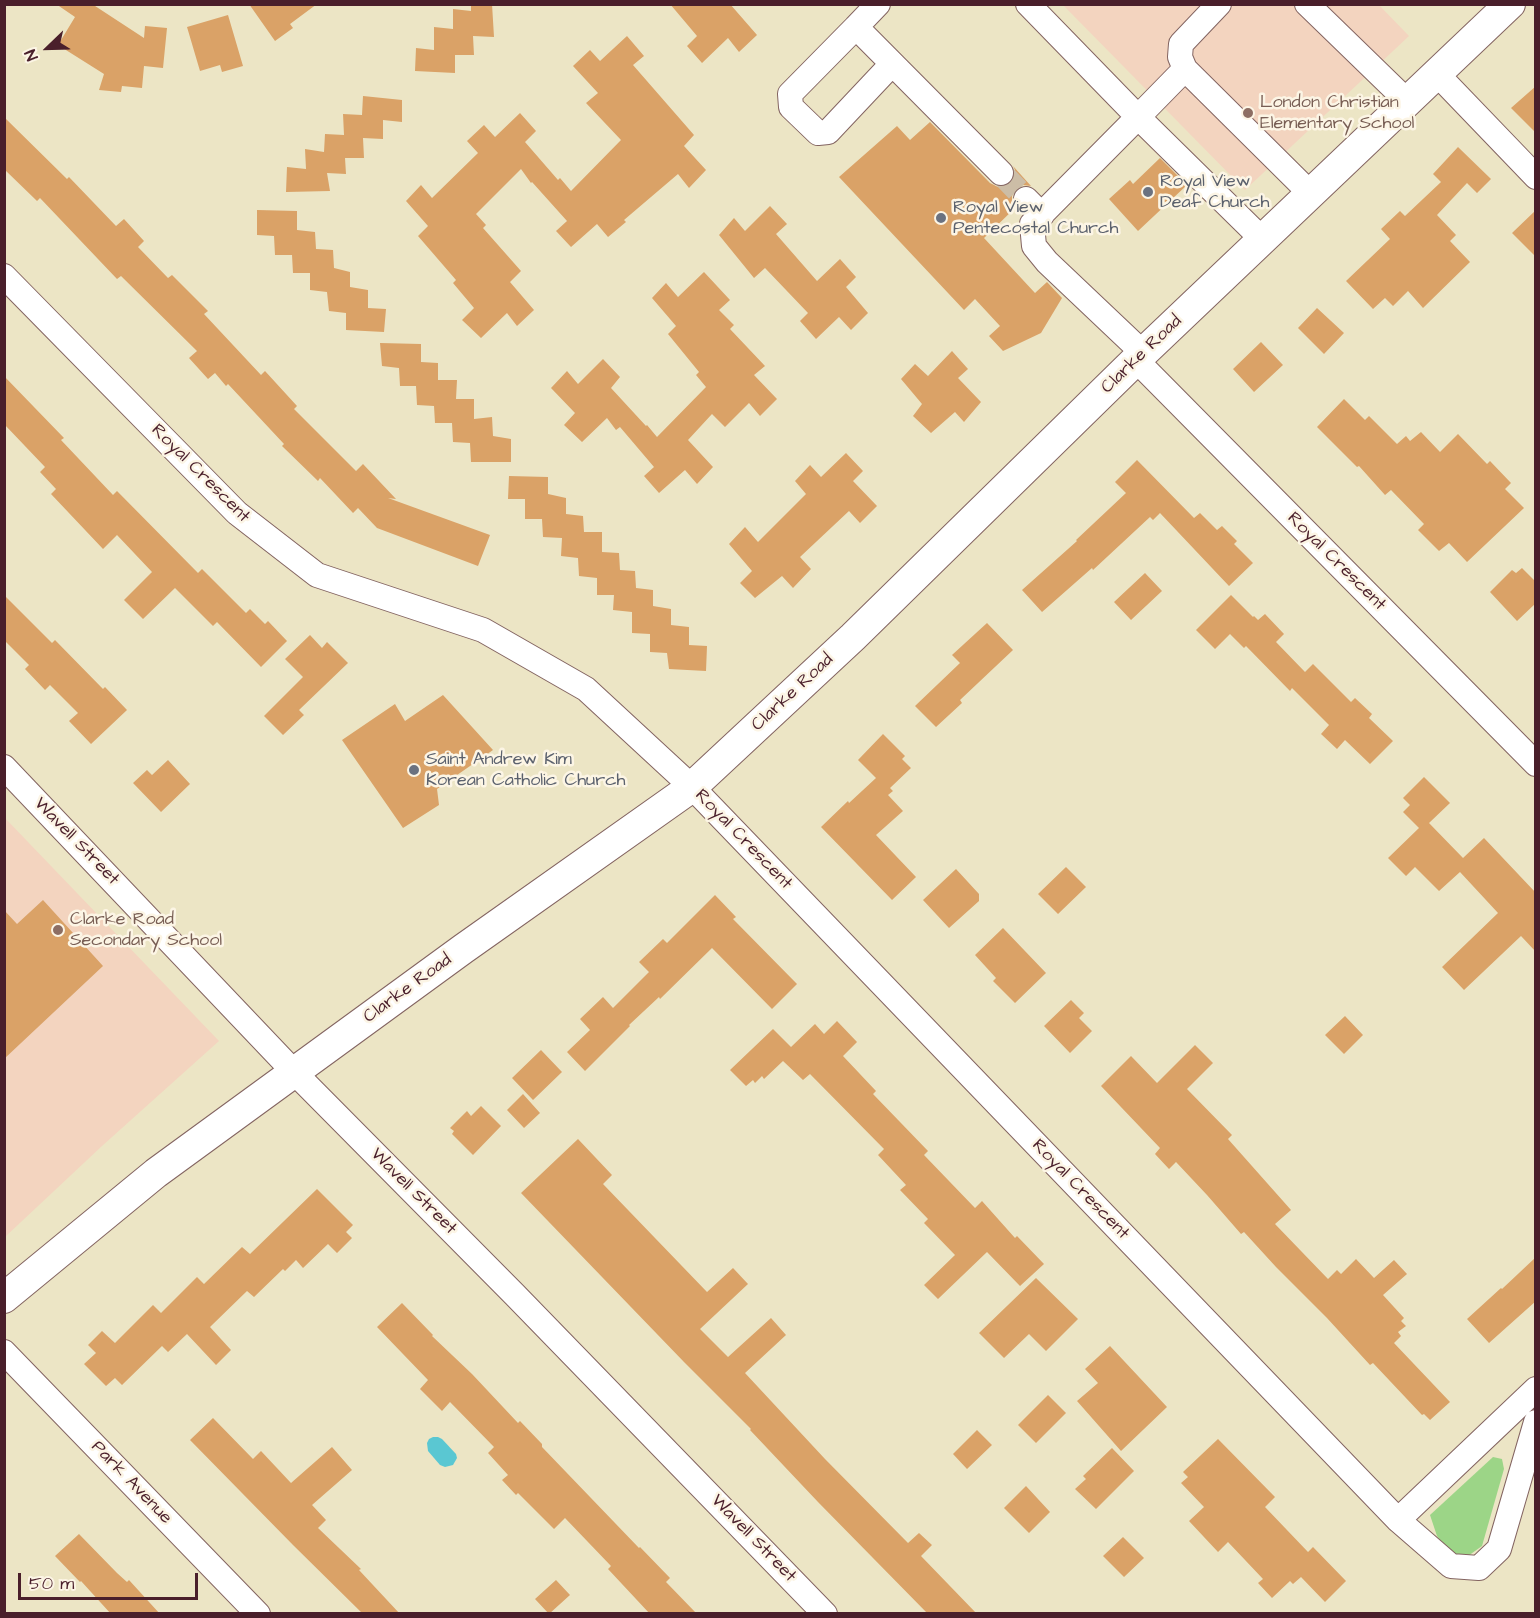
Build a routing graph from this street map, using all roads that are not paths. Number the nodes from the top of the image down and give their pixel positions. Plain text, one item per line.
1 (878, 4) edge
2 (1028, 4) edge
3 (1219, 4) edge
4 (1307, 4) edge
5 (1510, 4) edge
6 (855, 27) junction
7 (892, 64) junction
8 (1185, 69) junction
9 (1437, 74) junction
10 (1408, 102) junction
11 (1138, 117) junction
12 (1001, 172) tunnel mouth
13 (1536, 177) edge
14 (1311, 194) junction
15 (1263, 240) junction
16 (4, 276) edge
17 (1140, 357) junction
18 (1536, 764) edge
19 (4, 767) edge
20 (692, 787) junction
21 (294, 1072) junction
22 (4, 1298) edge
23 (4, 1352) edge
24 (1536, 1389) edge
25 (1536, 1422) edge
26 (1398, 1520) junction
27 (258, 1614) edge
28 (825, 1614) edge

1 - 6 street
2 - 11 street
3 - 8 street
4 - 10 street
5 - 9 main road, Clarke Road
6 - 7 street
6 - 7 street
7 - 12 street
8 - 11 street
8 - 14 street
9 - 10 main road, Clarke Road
9 - 13 street
10 - 14 main road, Clarke Road
11 - 15 street
11 - 17 street, Royal Crescent
14 - 15 main road, Clarke Road
15 - 17 main road, Clarke Road
16 - 20 street, Royal Crescent
17 - 18 street, Royal Crescent
17 - 20 main road, Clarke Road
19 - 21 street, Wavell Street
20 - 21 main road, Clarke Road
20 - 26 street, Royal Crescent
21 - 22 main road, Clarke Road
21 - 28 street, Wavell Street
23 - 27 street, Park Avenue
24 - 26 street
25 - 26 street, Royal Crescent

